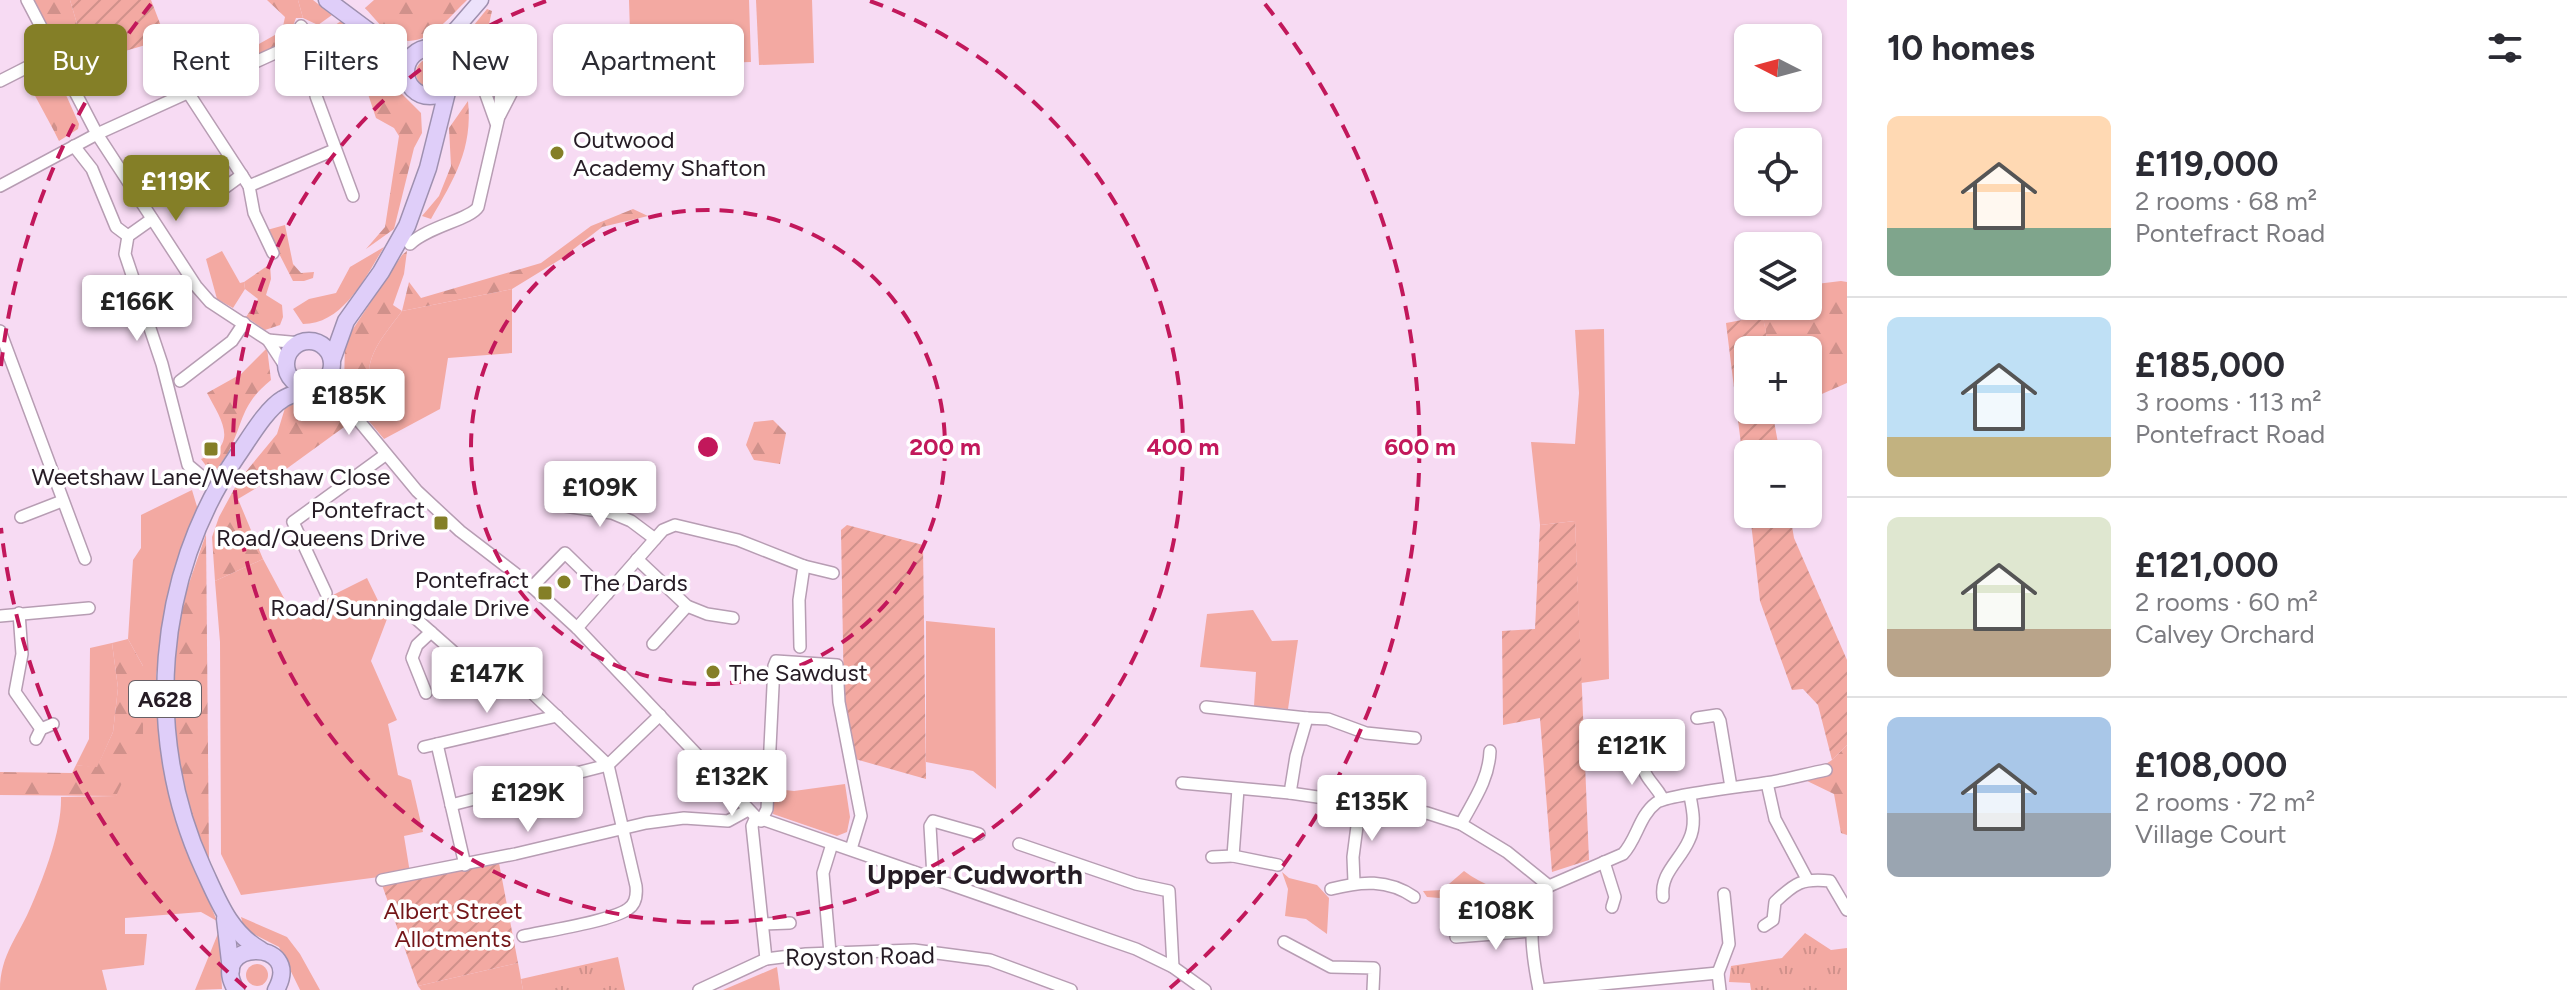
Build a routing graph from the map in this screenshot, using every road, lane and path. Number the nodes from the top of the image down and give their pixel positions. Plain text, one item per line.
1 (27, 0) edge
2 (327, 0) edge
3 (481, 0) edge
4 (40, 24) edge
5 (359, 24) edge
6 (460, 24) edge
7 (407, 48) edge
8 (422, 49) joint
9 (407, 64) edge
10 (24, 69) edge
11 (0, 81) edge
12 (407, 81) edge
13 (420, 95) junction
14 (423, 95) edge
15 (77, 96) edge
16 (184, 96) edge
17 (190, 96) edge
18 (316, 96) dead end
19 (446, 96) edge
20 (500, 96) edge
21 (500, 96) edge
22 (500, 96) edge
23 (498, 120) junction
24 (437, 128) junction
25 (97, 134) junction
26 (74, 146) junction
27 (334, 150) junction
28 (245, 180) junction
29 (0, 186) edge
30 (216, 194) dead end
31 (353, 196) dead end
32 (152, 219) junction
33 (128, 236) junction
34 (410, 244) dead end
35 (273, 253) dead end
36 (346, 321) junction
37 (244, 323) junction
38 (0, 331) edge
39 (268, 340) junction
40 (304, 342) junction
41 (332, 363) junction
42 (287, 370) junction
43 (180, 381) dead end
44 (312, 387) junction
45 (340, 398) junction
46 (282, 399) junction
47 (385, 455) junction
48 (200, 475) dead end
49 (62, 501) junction
50 (551, 504) dead end
51 (21, 517) dead end
52 (655, 539) junction
53 (85, 559) dead end
54 (637, 559) junction
55 (804, 566) junction
56 (833, 573) dead end
57 (532, 587) junction
58 (326, 593) dead end
59 (607, 594) junction
60 (687, 606) junction
61 (89, 608) dead end
62 (19, 613) junction
63 (0, 616) edge
64 (414, 617) dead end
65 (733, 618) dead end
66 (577, 628) junction
67 (431, 632) junction
68 (653, 644) dead end
69 (800, 647) dead end
70 (426, 693) dead end
71 (1206, 707) dead end
72 (660, 715) junction
73 (557, 716) junction
74 (1307, 718) junction
75 (1697, 718) dead end
76 (43, 731) dead end
77 (1415, 738) dead end
78 (437, 744) junction
79 (424, 747) dead end
80 (1490, 751) dead end
81 (1638, 751) dead end
82 (608, 765) junction
83 (1826, 770) dead end
84 (1182, 783) dead end
85 (1767, 783) junction
86 (1731, 787) junction
87 (1238, 789) junction
88 (1290, 793) junction
89 (1690, 796) junction
90 (1663, 799) junction
91 (1360, 803) junction
92 (451, 805) junction
93 (755, 816) junction
94 (1461, 824) junction
95 (624, 829) junction
96 (979, 834) dead end
97 (832, 844) junction
98 (1019, 844) dead end
99 (851, 849) junction
100 (1233, 856) junction
101 (1212, 857) dead end
102 (1604, 862) junction
103 (465, 865) junction
104 (1278, 865) dead end
105 (933, 877) junction
106 (1807, 879) junction
107 (382, 880) dead end
108 (1354, 882) junction
109 (1549, 886) junction
110 (1331, 889) dead end
111 (1724, 894) dead end
112 (1414, 897) dead end
113 (1663, 897) dead end
114 (1612, 907) dead end
115 (1847, 910) edge
116 (224, 914) junction
117 (790, 923) dead end
118 (763, 924) junction
119 (1764, 926) dead end
120 (1532, 931) junction
121 (523, 936) dead end
122 (1456, 937) dead end
123 (1284, 942) dead end
124 (261, 950) junction
125 (830, 953) junction
126 (766, 959) junction
127 (280, 966) junction
128 (1173, 967) junction
129 (1718, 973) junction
130 (232, 982) edge
131 (276, 990) edge
132 (290, 990) edge
133 (699, 990) edge
134 (1071, 990) edge
135 (1205, 990) edge
136 (1373, 990) edge
137 (1539, 990) edge
138 (1720, 990) edge

1 - 4 street
2 - 5 highway
3 - 6 main road
7 - 8 highway
8 - 9 highway
10 - 11 street
12 - 13 highway
13 - 14 highway
13 - 24 highway
15 - 25 street
16 - 25 street
17 - 28 street
18 - 27 street
19 - 24 highway, A628
20 - 23 street
21 - 23 street
22 - 23 street
23 - 34 street
24 - 36 highway, A628
25 - 26 street
25 - 32 street
26 - 29 street
26 - 33 street
27 - 28 street
27 - 31 street
28 - 30 street
28 - 35 street
32 - 33 street
32 - 37 street
33 - 48 street
36 - 40 highway, A628
36 - 41 highway, A628
37 - 39 street
37 - 43 street
38 - 49 street
39 - 40 street
39 - 42 street
40 - 41 highway
40 - 42 highway, A628
41 - 44 highway, A628
41 - 45 street
42 - 44 highway
42 - 46 highway, A628
44 - 45 street
44 - 46 highway, A628
45 - 47 street
46 - 116 highway, A628
47 - 57 street
47 - 58 street
49 - 51 street
49 - 53 street
50 - 52 street
52 - 54 street
52 - 55 street
54 - 59 street
54 - 60 street
55 - 56 street
55 - 69 street
57 - 59 street
57 - 66 street
59 - 66 street
60 - 65 street
60 - 68 street
61 - 62 street
62 - 63 street
62 - 76 street
64 - 67 street
66 - 72 street
67 - 70 street
67 - 73 street
71 - 74 street
72 - 82 street
72 - 93 street
73 - 78 street
73 - 82 street
74 - 77 street
74 - 88 street
75 - 86 street
78 - 79 street
78 - 92 street
80 - 94 street
81 - 90 street
82 - 92 street
82 - 95 street
83 - 85 street
84 - 87 street
85 - 86 street
85 - 106 street
86 - 89 street
87 - 88 street
87 - 100 street
88 - 91 street
89 - 90 street
89 - 113 street
90 - 102 street
91 - 94 street
91 - 108 street
92 - 103 street
93 - 95 street
93 - 97 street
93 - 99 street
93 - 118 street
94 - 109 street
95 - 103 street
95 - 121 street
96 - 105 street
97 - 99 street
97 - 125 street
98 - 128 street
99 - 105 street
100 - 101 street
100 - 104 street
102 - 109 street
102 - 114 street
103 - 107 street
105 - 128 street
106 - 115 street
106 - 119 street
108 - 110 street
108 - 112 street
109 - 120 street
111 - 129 street
116 - 124 highway, A628
116 - 130 highway, A628
117 - 118 street
118 - 126 street
120 - 122 street
120 - 137 street
123 - 136 street
124 - 127 highway, A628
124 - 130 highway, A628
125 - 126 street, Royston Road
125 - 134 street, Royston Road
126 - 133 street, Royston Road
127 - 131 highway
127 - 132 highway, A628
128 - 135 street
129 - 137 street
129 - 138 street

